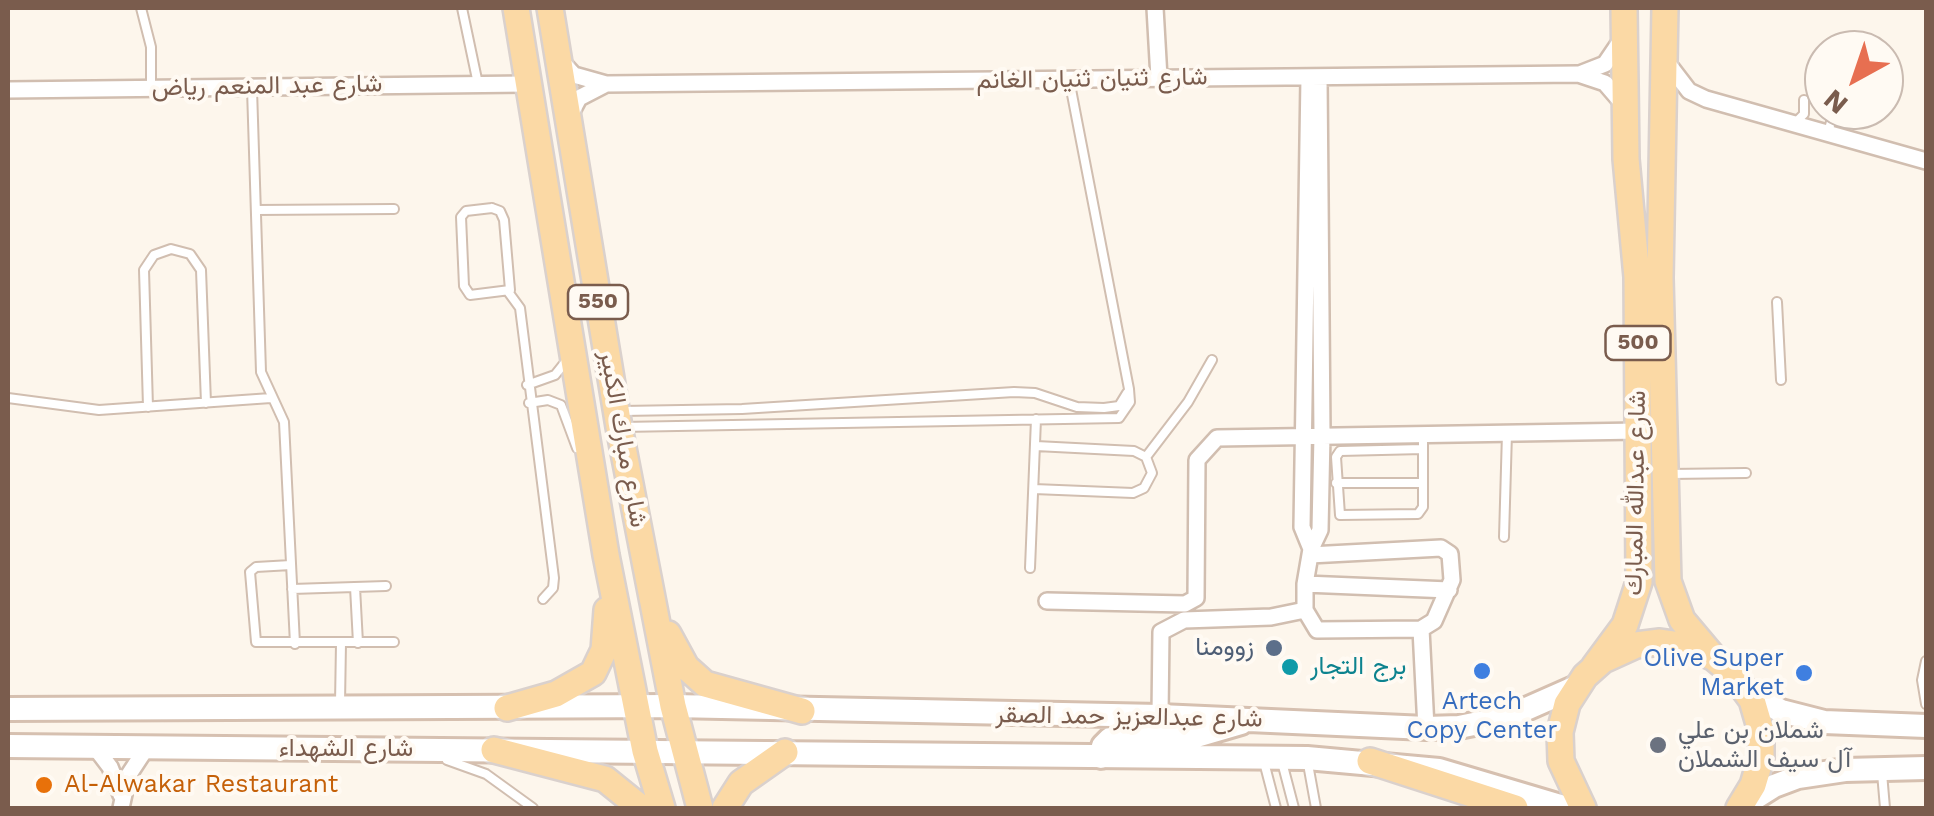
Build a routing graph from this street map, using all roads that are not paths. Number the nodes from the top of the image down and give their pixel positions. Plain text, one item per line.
1 (141, 8) edge
2 (462, 8) edge
3 (516, 8) edge
4 (550, 8) edge
5 (1155, 8) edge
6 (1624, 8) edge
7 (1665, 8) edge
8 (1623, 38) junction
9 (558, 55) junction
10 (1665, 60) junction
11 (1578, 74) junction
12 (1314, 77) junction
13 (1159, 78) junction
14 (1069, 79) junction
15 (478, 84) junction
16 (526, 84) junction
17 (606, 84) junction
18 (252, 86) junction
19 (151, 87) junction
20 (8, 90) edge
21 (1624, 105) junction
22 (1804, 114) edge
23 (568, 119) junction
24 (1794, 124) junction
25 (1829, 130) edge
26 (1828, 133) junction
27 (1926, 160) edge
28 (1628, 186) junction
29 (1664, 186) junction
30 (394, 208) dead end
31 (256, 210) junction
32 (509, 292) junction
33 (1777, 302) dead end
34 (570, 341) junction
35 (1212, 360) dead end
36 (1781, 380) dead end
37 (527, 385) junction
38 (1129, 389) junction
39 (8, 398) edge
40 (271, 398) junction
41 (206, 403) junction
42 (529, 403) junction
43 (148, 408) junction
44 (618, 419) junction
45 (1036, 419) junction
46 (1639, 431) junction
47 (1507, 433) junction
48 (1322, 435) junction
49 (1304, 436) junction
50 (1423, 442) junction
51 (1036, 446) junction
52 (1146, 458) junction
53 (590, 461) junction
54 (1746, 473) dead end
55 (1666, 474) junction
56 (1336, 483) junction
57 (1423, 484) junction
58 (1034, 489) junction
59 (1504, 538) dead end
60 (1311, 552) junction
61 (606, 554) junction
62 (291, 565) junction
63 (1030, 568) dead end
64 (1305, 584) junction
65 (386, 586) dead end
66 (356, 587) junction
67 (292, 589) junction
68 (1449, 590) junction
69 (652, 595) junction
70 (543, 599) dead end
71 (1047, 600) dead end
72 (1305, 610) junction
73 (1420, 630) junction
74 (358, 642) junction
75 (394, 642) dead end
76 (341, 643) junction
77 (295, 644) junction
78 (1714, 658) junction
79 (1926, 661) edge
80 (1594, 666) junction
81 (1576, 687) junction
82 (1747, 691) junction
83 (1926, 704) edge
84 (636, 706) junction
85 (674, 706) junction
86 (340, 708) junction
87 (508, 708) junction
88 (8, 709) edge
89 (802, 711) junction
90 (1160, 716) junction
91 (1248, 719) junction
92 (1926, 726) edge
93 (1426, 728) junction
94 (8, 746) edge
95 (94, 746) junction
96 (147, 747) junction
97 (409, 749) junction
98 (494, 750) junction
99 (645, 751) junction
100 (684, 751) junction
101 (785, 752) junction
102 (1101, 757) junction
103 (1272, 757) junction
104 (1307, 758) junction
105 (1370, 761) junction
106 (1882, 768) junction
107 (1926, 768) edge
108 (122, 802) edge
109 (532, 808) edge
110 (641, 808) edge
111 (662, 808) edge
112 (700, 808) edge
113 (725, 808) edge
114 (1276, 808) edge
115 (1294, 808) edge
116 (1316, 808) edge
117 (1515, 808) edge
118 (1568, 808) edge
119 (1583, 808) edge
120 (1739, 808) edge
121 (1885, 808) edge

1 - 19 lane
2 - 15 lane
3 - 16 main road, شارع مبارك الكبير / 550
4 - 9 main road, شارع مبارك الكبير / 550
5 - 13 street
6 - 8 main road, شارع عبدالله المبارك / 500
7 - 10 main road, شارع عبدالله المبارك / 500
8 - 11 street
8 - 21 main road, شارع عبدالله المبارك / 500
9 - 17 street
9 - 23 main road, شارع مبارك الكبير / 550
10 - 24 street
10 - 29 main road, شارع عبدالله المبارك / 500
11 - 12 street, شارع ثنيان ثنيان الغانم
11 - 21 street
12 - 13 street, شارع ثنيان ثنيان الغانم
12 - 48 street
12 - 49 street
13 - 14 street, شارع ثنيان ثنيان الغانم
14 - 17 street, شارع ثنيان ثنيان الغانم
14 - 38 lane
15 - 16 street, شارع عبد المنعم رياض
15 - 18 street, شارع عبد المنعم رياض
16 - 34 main road, شارع مبارك الكبير / 550
17 - 23 street
18 - 19 street, شارع عبد المنعم رياض
18 - 31 lane
19 - 20 street, شارع عبد المنعم رياض
21 - 28 main road, شارع عبدالله المبارك / 500
22 - 24 lane
23 - 44 main road, شارع مبارك الكبير / 550
24 - 26 street
25 - 26 lane
26 - 27 street
28 - 29 main road
28 - 46 main road, شارع عبدالله المبارك / 500
29 - 55 main road, شارع عبدالله المبارك / 500
30 - 31 lane
31 - 40 lane
32 - 32 lane
32 - 37 lane
33 - 36 lane
34 - 37 lane
34 - 53 main road, شارع مبارك الكبير / 550
35 - 52 lane
37 - 42 lane
38 - 44 lane
38 - 45 lane
39 - 43 lane
40 - 41 lane
40 - 62 lane
41 - 43 lane
41 - 43 lane
42 - 53 lane
42 - 70 lane
44 - 45 lane
44 - 69 main road, شارع مبارك الكبير / 550
45 - 51 lane
46 - 47 street
46 - 80 main road, شارع عبدالله المبارك / 500
47 - 50 street
47 - 59 lane
48 - 49 street
48 - 50 street
48 - 60 street
49 - 60 street
49 - 71 street
50 - 56 lane
50 - 57 lane
51 - 52 lane
51 - 58 lane
52 - 58 lane
53 - 61 main road, شارع مبارك الكبير / 550
54 - 55 lane
55 - 78 main road, شارع عبدالله المبارك / 500
56 - 57 lane
56 - 57 lane
58 - 63 lane
60 - 64 street
60 - 68 street
61 - 84 main road, شارع مبارك الكبير / 550
61 - 87 main road
62 - 67 lane
62 - 77 lane
64 - 68 street
64 - 72 street
65 - 66 lane
66 - 67 lane
66 - 74 lane
67 - 77 lane
68 - 73 street
69 - 85 main road, شارع مبارك الكبير / 550
69 - 89 main road
72 - 73 street
72 - 90 street
73 - 93 street
74 - 75 lane
74 - 76 lane
76 - 77 lane
76 - 86 lane
78 - 80 main road
78 - 82 main road, شارع عبدالله المبارك
79 - 83 lane
80 - 81 main road, شارع عبدالله المبارك
81 - 93 main road, شارع عبدالعزيز حمد الصقر
81 - 119 main road
82 - 92 main road
82 - 120 main road
84 - 85 main road, شارع الشهداء
84 - 87 main road, شارع الشهداء
84 - 99 main road, شارع مبارك الكبير / 550
85 - 89 main road, شارع عبدالعزيز حمد الصقر
85 - 100 main road, شارع مبارك الكبير / 550
86 - 87 main road, شارع الشهداء
86 - 88 main road, شارع الشهداء
89 - 90 main road, شارع عبدالعزيز حمد الصقر
90 - 91 main road, شارع عبدالعزيز حمد الصقر
91 - 93 main road, شارع عبدالعزيز حمد الصقر
91 - 102 main road
94 - 95 main road, شارع الشهداء
95 - 96 main road, شارع الشهداء
95 - 108 street
96 - 97 main road, شارع الشهداء
96 - 108 street
97 - 98 main road, شارع الشهداء
97 - 109 lane
98 - 99 main road, شارع الشهداء
98 - 110 main road
99 - 100 main road, شارع الشهداء
99 - 111 main road, شارع مبارك الكبير / 550
100 - 101 main road, شارع عبدالعزيز حمد الصقر
100 - 112 main road, شارع مبارك الكبير / 550
101 - 102 main road, شارع عبدالعزيز حمد الصقر
101 - 113 main road
102 - 103 main road, شارع عبدالعزيز حمد الصقر
103 - 104 main road, شارع عبدالعزيز حمد الصقر
103 - 114 lane
103 - 115 lane
104 - 105 main road, شارع عبدالعزيز حمد الصقر
104 - 116 lane
105 - 117 main road
105 - 118 main road, شارع عبدالعزيز حمد الصقر
106 - 107 main road
106 - 120 main road
106 - 121 lane

